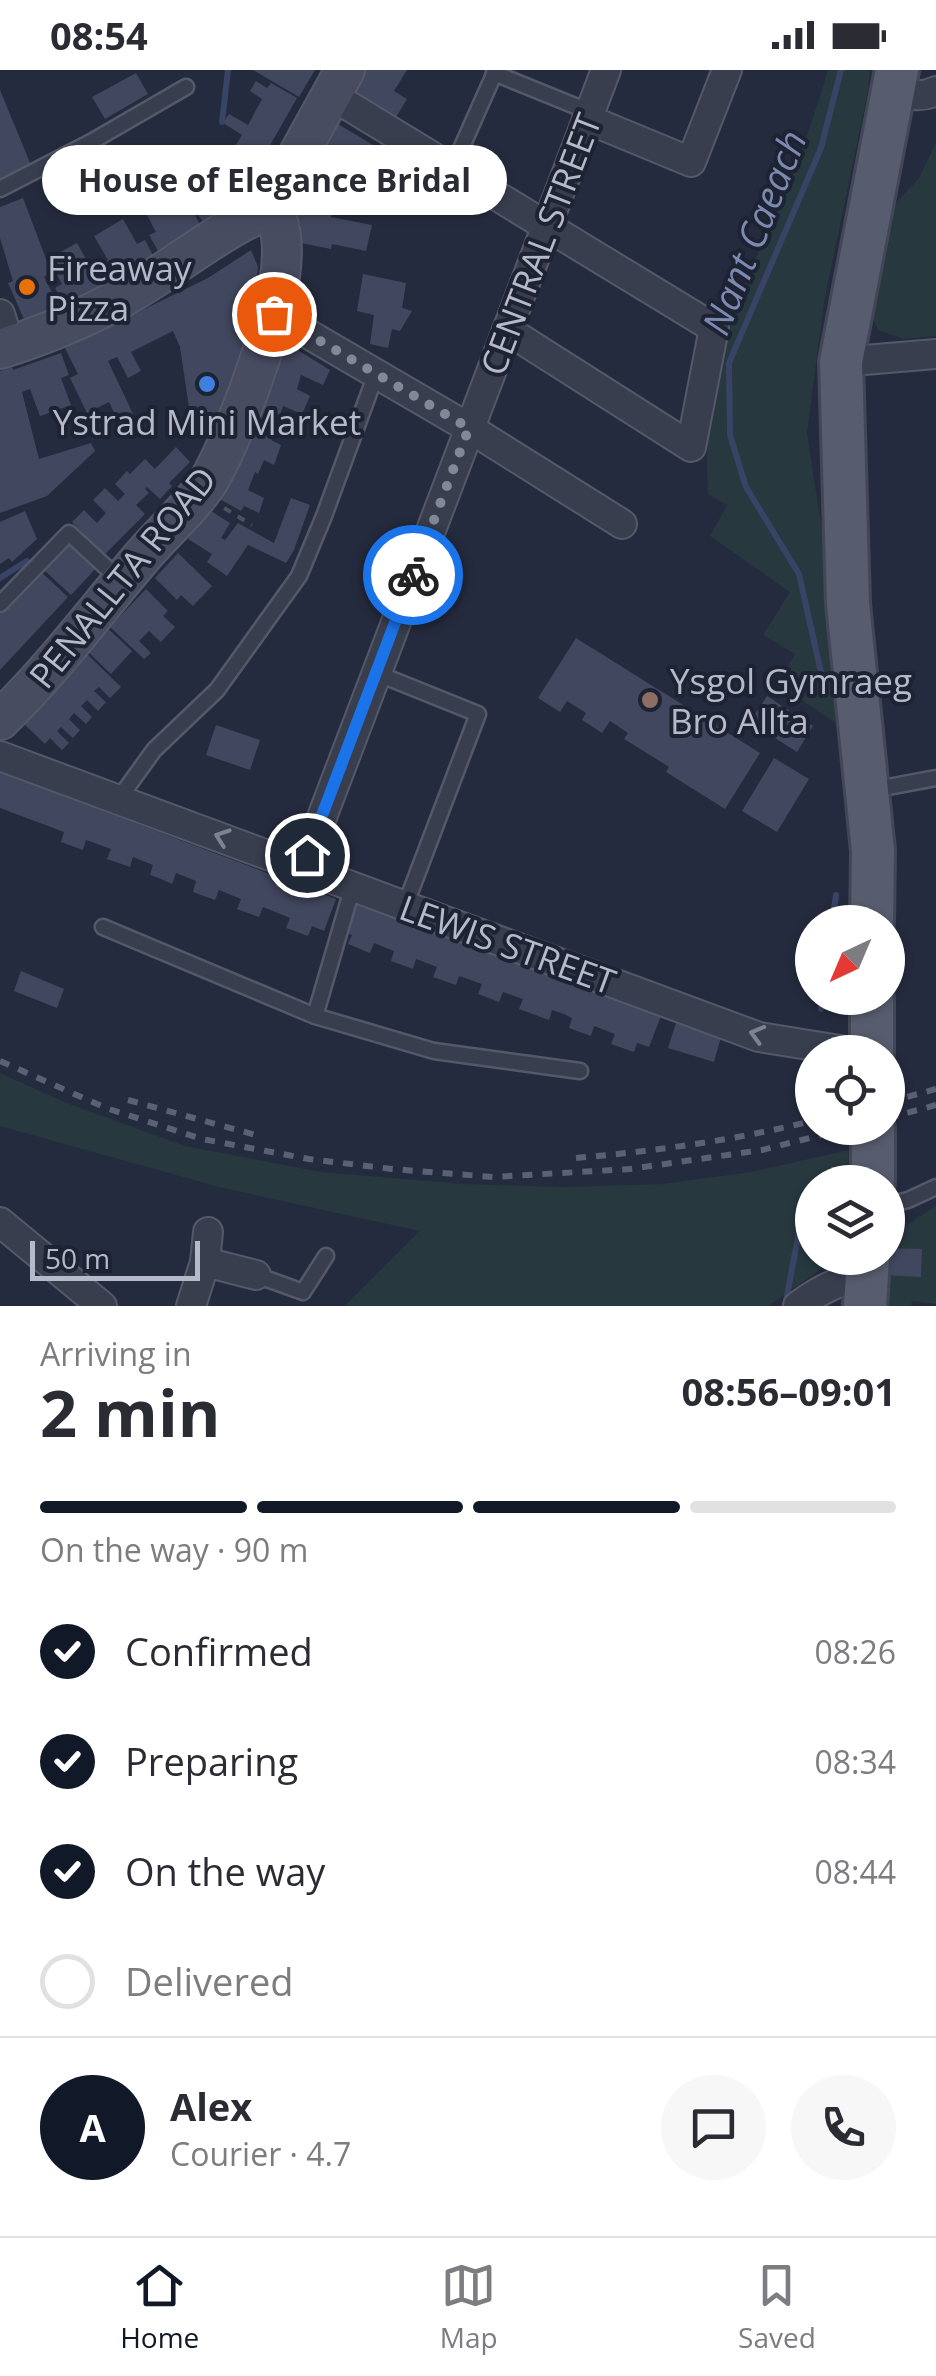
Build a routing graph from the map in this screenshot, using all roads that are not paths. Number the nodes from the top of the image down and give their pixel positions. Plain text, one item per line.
1 (606, 70) edge
2 (727, 70) edge
3 (495, 72) edge
4 (338, 83) edge
5 (909, 84) edge
6 (186, 86) dead end
7 (588, 115) junction
8 (451, 170) junction
9 (0, 189) edge
10 (274, 207) junction
11 (548, 229) junction
12 (274, 314) junction
13 (508, 330) junction
14 (3, 336) edge
15 (936, 354) edge
16 (840, 362) junction
17 (376, 374) junction
18 (469, 428) junction
19 (622, 524) dead end
20 (122, 582) junction
21 (0, 604) edge
22 (376, 673) junction
23 (0, 720) edge
24 (0, 756) edge
25 (936, 778) edge
26 (867, 791) junction
27 (118, 800) junction
28 (303, 867) junction
29 (353, 886) junction
30 (872, 905) edge
31 (405, 906) junction
32 (104, 926) dead end
33 (315, 1016) junction
34 (795, 1042) edge
35 (580, 1072) dead end
36 (936, 1187) edge
37 (905, 1201) edge
38 (0, 1222) edge
39 (208, 1232) dead end
40 (326, 1256) dead end
41 (205, 1262) junction
42 (256, 1275) joint
43 (867, 1280) edge
44 (803, 1302) edge
45 (102, 1306) edge
46 (190, 1306) edge

1 - 7 street, CENTRAL STREET
2 - 7 street
3 - 7 lane
3 - 8 lane
4 - 8 street
4 - 10 street
5 - 16 main road
6 - 9 lane
7 - 11 street, CENTRAL STREET
8 - 11 street
10 - 12 street, PENALLTA ROAD
10 - 14 street
11 - 13 street, CENTRAL STREET
11 - 13 street
12 - 17 street
12 - 20 street, PENALLTA ROAD
13 - 18 street, CENTRAL STREET
15 - 16 street
16 - 26 main road
17 - 18 street
17 - 27 lane
18 - 19 street
18 - 22 street, CENTRAL STREET
20 - 21 lane
20 - 23 street, PENALLTA ROAD
22 - 28 street, CENTRAL STREET
22 - 31 lane
24 - 27 street, LEWIS STREET
25 - 26 lane
26 - 30 main road
28 -> 27 street, LEWIS STREET
28 - 29 street, LEWIS STREET
29 - 31 street, LEWIS STREET
29 - 33 lane
34 -> 31 street, LEWIS STREET
32 - 33 lane
33 - 35 lane
36 - 37 lane
38 - 45 street
39 - 41 street
40 - 42 lane
41 - 42 street
41 - 46 street
43 - 44 street

